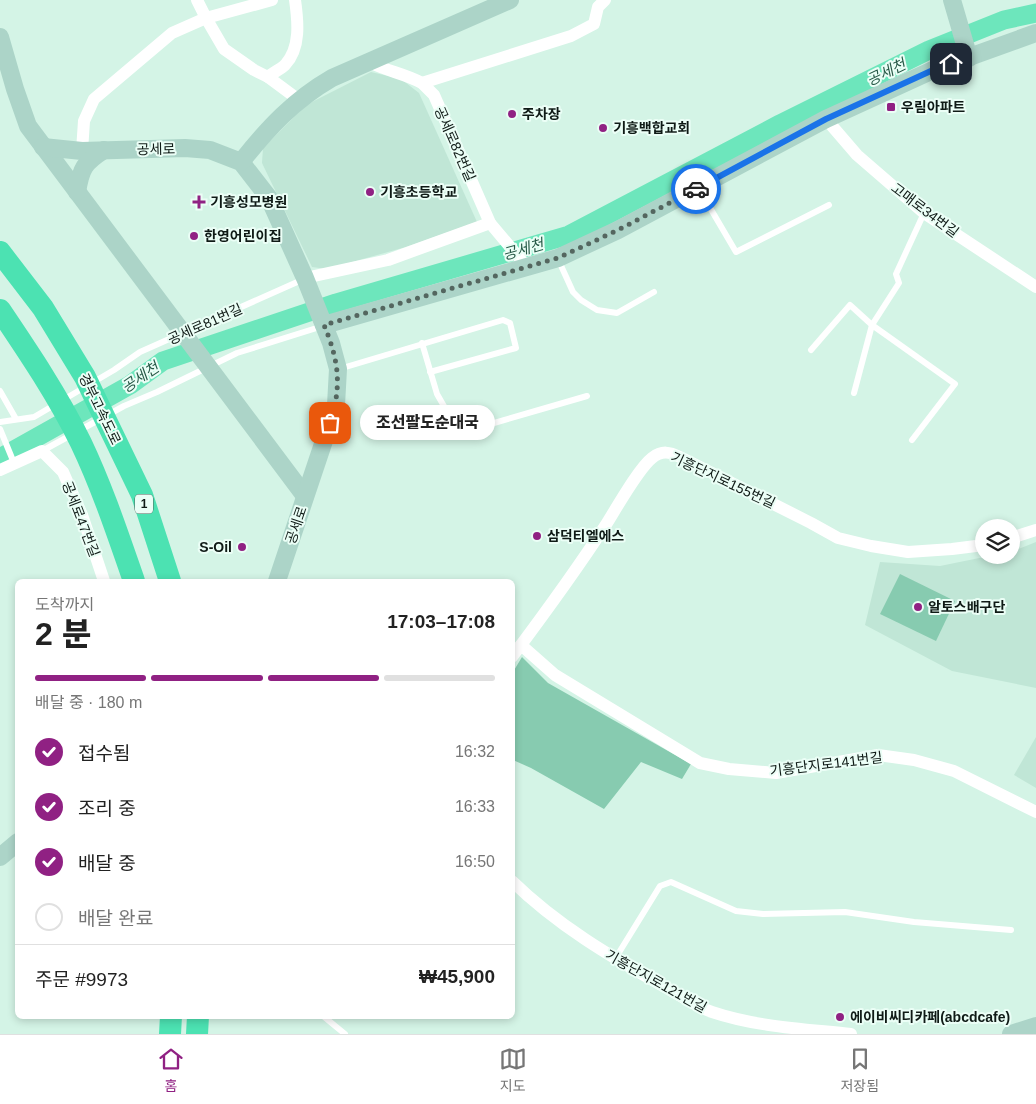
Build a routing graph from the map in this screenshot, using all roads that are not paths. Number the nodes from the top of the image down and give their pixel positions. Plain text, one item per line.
1 (198, 0) edge
2 (272, 0) edge
3 (295, 0) edge
4 (510, 0) edge
5 (605, 0) edge
6 (953, 5) edge
7 (206, 18) junction
8 (1036, 34) edge
9 (0, 37) edge
10 (967, 51) junction
11 (371, 63) junction
12 (268, 77) junction
13 (422, 83) junction
14 (300, 100) junction
15 (826, 119) junction
16 (43, 147) junction
17 (104, 150) junction
18 (82, 151) junction
19 (241, 162) junction
20 (698, 188) junction
21 (77, 192) junction
22 (829, 205) dead end
23 (924, 213) junction
24 (490, 223) junction
25 (0, 252) edge
26 (558, 258) junction
27 (527, 267) junction
28 (307, 284) junction
29 (1036, 287) edge
30 (654, 292) dead end
31 (0, 310) edge
32 (324, 325) junction
33 (872, 325) junction
34 (0, 326) edge
35 (422, 343) junction
36 (811, 350) dead end
37 (338, 369) junction
38 (42, 372) junction
39 (430, 372) junction
40 (0, 391) edge
41 (854, 393) dead end
42 (587, 396) dead end
43 (16, 419) junction
44 (0, 422) edge
45 (0, 429) edge
46 (912, 440) dead end
47 (42, 451) junction
48 (14, 463) junction
49 (0, 470) edge
50 (306, 496) junction
51 (1036, 530) edge
52 (1020, 535) edge
53 (975, 546) edge
54 (103, 579) edge
55 (133, 579) edge
56 (169, 579) edge
57 (278, 579) edge
58 (521, 645) junction
59 (515, 653) edge
60 (1036, 812) edge
61 (15, 845) edge
62 (0, 858) edge
63 (515, 884) edge
64 (1011, 930) dead end
65 (615, 959) junction
66 (171, 1019) edge
67 (198, 1019) edge
68 (327, 1019) edge
69 (1036, 1026) edge
70 (170, 1034) edge
71 (197, 1034) edge
72 (345, 1034) edge
73 (851, 1034) edge
74 (1011, 1034) edge

1 - 7 street
2 - 7 street
3 - 12 street
4 - 11 street
5 - 13 street
6 - 10 street
7 - 12 street
7 - 18 street
8 - 10 street
9 - 16 street
10 - 15 street
11 - 13 street
11 - 14 street
12 - 14 street
13 - 24 street, 공세로82번길
14 - 19 street
15 - 20 street
15 - 23 street, 고매로34번길
16 - 18 street, 공세로
16 - 21 street
17 - 18 street, 공세로
17 - 19 street, 공세로
17 - 21 street
19 - 28 street
20 - 22 lane
20 - 26 street
21 - 50 street
23 - 29 street, 고매로34번길
23 - 33 lane
24 - 27 street, 공세로82번길
24 - 28 street
25 - 56 highway, 경부고속도로 / 1
26 - 27 street
26 - 30 lane
27 - 32 street
28 - 32 street, 공세로
28 - 43 lane, 공세로81번길
31 - 38 highway
32 - 37 street, 공세로
32 - 47 lane
33 - 36 lane
33 - 41 lane
33 - 46 lane
34 - 38 highway
35 - 37 lane
35 - 39 lane
35 - 39 lane
37 - 50 street, 공세로
38 - 55 highway
39 - 42 lane
40 - 43 lane
43 - 44 lane, 공세로81번길
45 - 48 lane
47 - 48 street
47 - 54 street, 공세로47번길
48 - 49 street
50 - 57 street, 공세로
51 - 52 street
53 - 58 street, 기흥단지로155번길
58 - 59 street
58 - 60 street, 기흥단지로141번길
61 - 62 street
63 - 65 street, 기흥단지로121번길
64 - 65 lane
65 - 73 street, 기흥단지로121번길
66 - 70 highway
67 - 71 highway
68 - 72 lane
69 - 74 street

